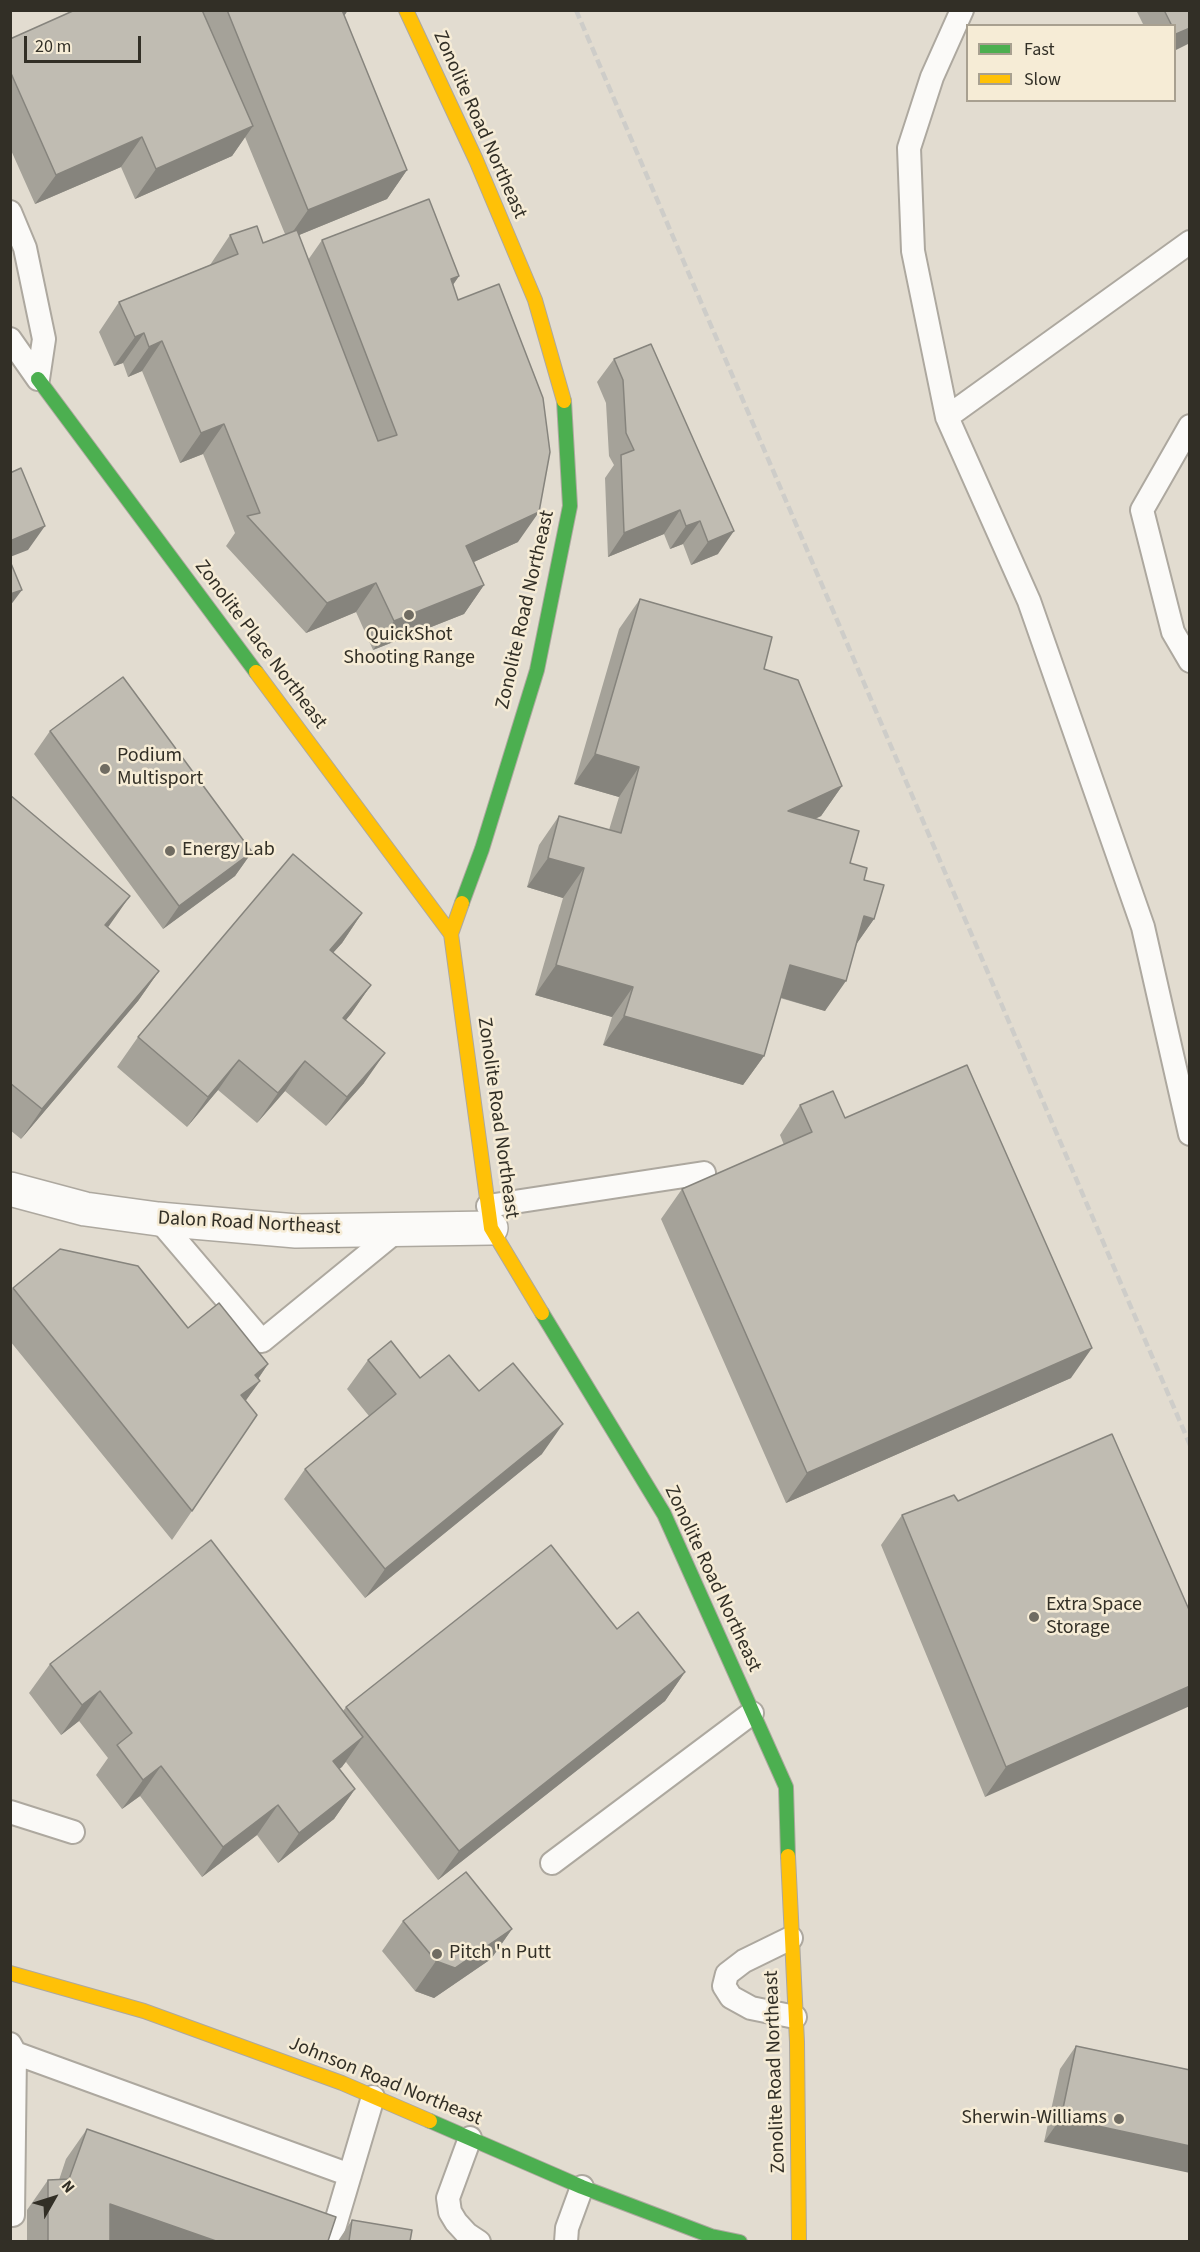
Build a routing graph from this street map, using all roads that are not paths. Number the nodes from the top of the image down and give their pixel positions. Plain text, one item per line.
1 (406, 10) edge
2 (962, 10) edge
3 (10, 212) edge
4 (1190, 242) edge
5 (10, 339) edge
6 (39, 379) junction
7 (948, 417) junction
8 (1190, 426) edge
9 (1190, 661) edge
10 (451, 934) junction
11 (1190, 1134) edge
12 (704, 1173) dead end
13 (10, 1189) edge
14 (490, 1217) junction
15 (158, 1219) junction
16 (399, 1229) junction
17 (752, 1713) junction
18 (10, 1812) edge
19 (73, 1832) dead end
20 (552, 1863) dead end
21 (791, 1938) junction
22 (10, 1973) edge
23 (795, 2017) junction
24 (13, 2048) edge
25 (373, 2097) junction
26 (470, 2138) junction
27 (350, 2175) junction
28 (582, 2187) junction
29 (13, 2215) dead end
30 (330, 2241) edge
31 (479, 2241) edge
32 (566, 2241) edge
33 (740, 2241) edge
34 (799, 2241) edge

1 - 10 street, Zonolite Road Northeast
2 - 7 lane
3 - 6 lane
4 - 7 lane
5 - 6 lane
6 - 10 street, Zonolite Place Northeast
7 - 11 lane
8 - 9 lane
10 - 14 street, Zonolite Road Northeast
12 - 14 lane
13 - 15 street, Dalon Road Northeast
14 - 16 street, Dalon Road Northeast
14 - 17 street, Zonolite Road Northeast
15 - 16 street, Dalon Road Northeast
15 - 16 lane
17 - 20 lane
17 - 21 street, Zonolite Road Northeast
18 - 19 lane
21 - 23 street, Zonolite Road Northeast
21 - 23 lane
22 - 25 street, Johnson Road Northeast
23 - 34 street, Zonolite Road Northeast
24 - 27 lane
24 - 29 lane
25 - 26 street, Johnson Road Northeast
25 - 27 lane
26 - 28 street, Johnson Road Northeast
26 - 31 lane
27 - 30 lane
28 - 32 lane
28 - 33 street, Johnson Road Northeast

